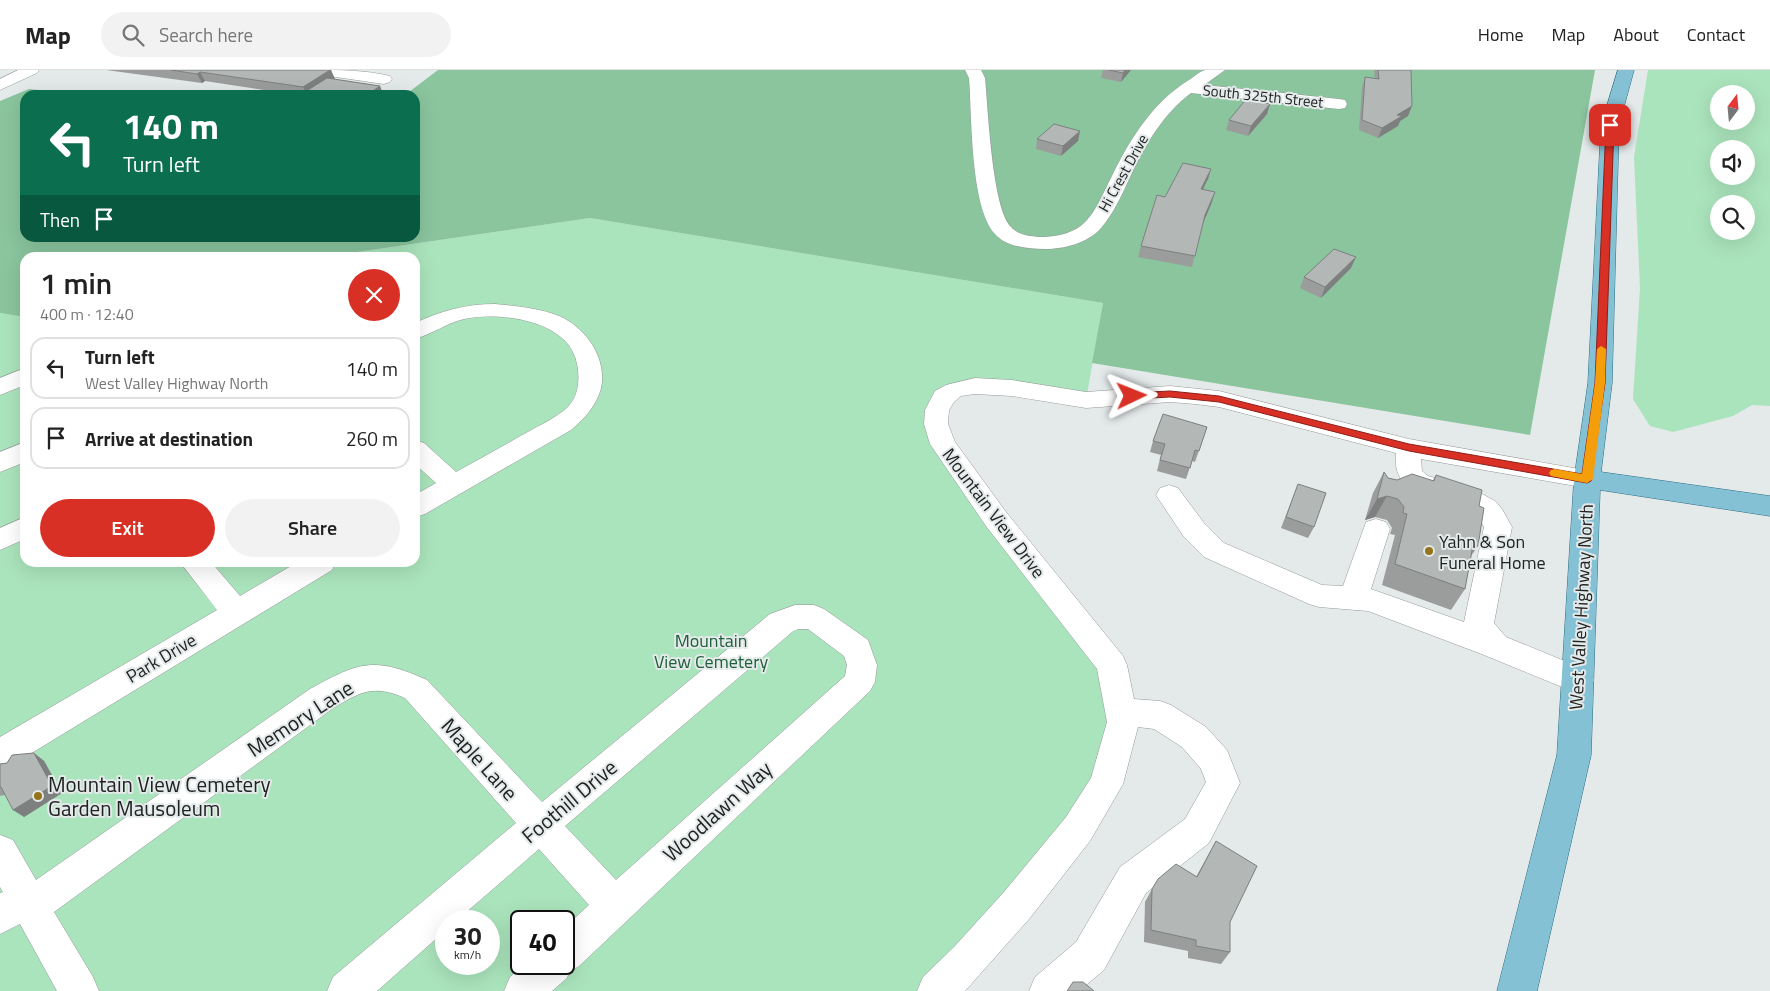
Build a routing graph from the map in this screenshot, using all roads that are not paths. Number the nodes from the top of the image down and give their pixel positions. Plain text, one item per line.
1 (31, 70) edge
2 (322, 70) edge
3 (974, 70) edge
4 (1217, 70) edge
5 (1626, 70) edge
6 (384, 79) dead end
7 (0, 85) edge
8 (1188, 88) junction
9 (1339, 104) dead end
10 (420, 330) edge
11 (20, 378) edge
12 (0, 387) edge
13 (1409, 448) junction
14 (20, 453) edge
15 (420, 454) edge
16 (0, 463) edge
17 (1587, 479) junction
18 (453, 484) junction
19 (1169, 495) dead end
20 (420, 504) edge
21 (1770, 506) edge
22 (1376, 529) dead end
23 (20, 530) edge
24 (0, 540) edge
25 (198, 567) edge
26 (314, 567) edge
27 (1352, 599) junction
28 (237, 613) junction
29 (795, 617) joint
30 (1495, 646) junction
31 (376, 676) joint
32 (1578, 680) junction
33 (1121, 712) junction
34 (0, 754) edge
35 (540, 825) junction
36 (0, 852) edge
37 (614, 905) junction
38 (19, 906) edge
39 (575, 942) edge
40 (541, 975) edge
41 (79, 991) edge
42 (347, 991) edge
43 (524, 991) edge
44 (937, 991) edge
45 (1049, 991) edge
46 (1518, 991) edge

1 - 7 street
2 - 6 street
3 - 8 street, Hi Crest Drive
4 - 8 street, Hi Crest Drive
5 - 17 main road, West Valley Highway North
8 - 9 street, South 325th Street
10 - 18 street
11 - 12 street
13 - 17 street, Mountain View Drive
13 - 30 street
13 - 33 street, Mountain View Drive
14 - 16 street
15 - 18 street
17 - 21 main road
17 - 32 main road, West Valley Highway North
18 - 20 street
19 - 27 street
22 - 27 street
23 - 24 street
25 - 28 street
26 - 28 street, Park Drive
27 - 30 street
28 - 34 street, Park Drive
29 - 35 street, Foothill Drive
29 - 37 street, Woodlawn Way
30 - 32 street
31 - 35 street, Maple Lane
31 - 38 street, Memory Lane
32 - 46 main road, West Valley Highway North
33 - 44 street, Mountain View Drive
33 - 45 street
35 - 37 street, Maple Lane
35 - 42 street, Foothill Drive
36 - 38 street
37 - 39 street, Woodlawn Way
38 - 41 street
40 - 43 street

